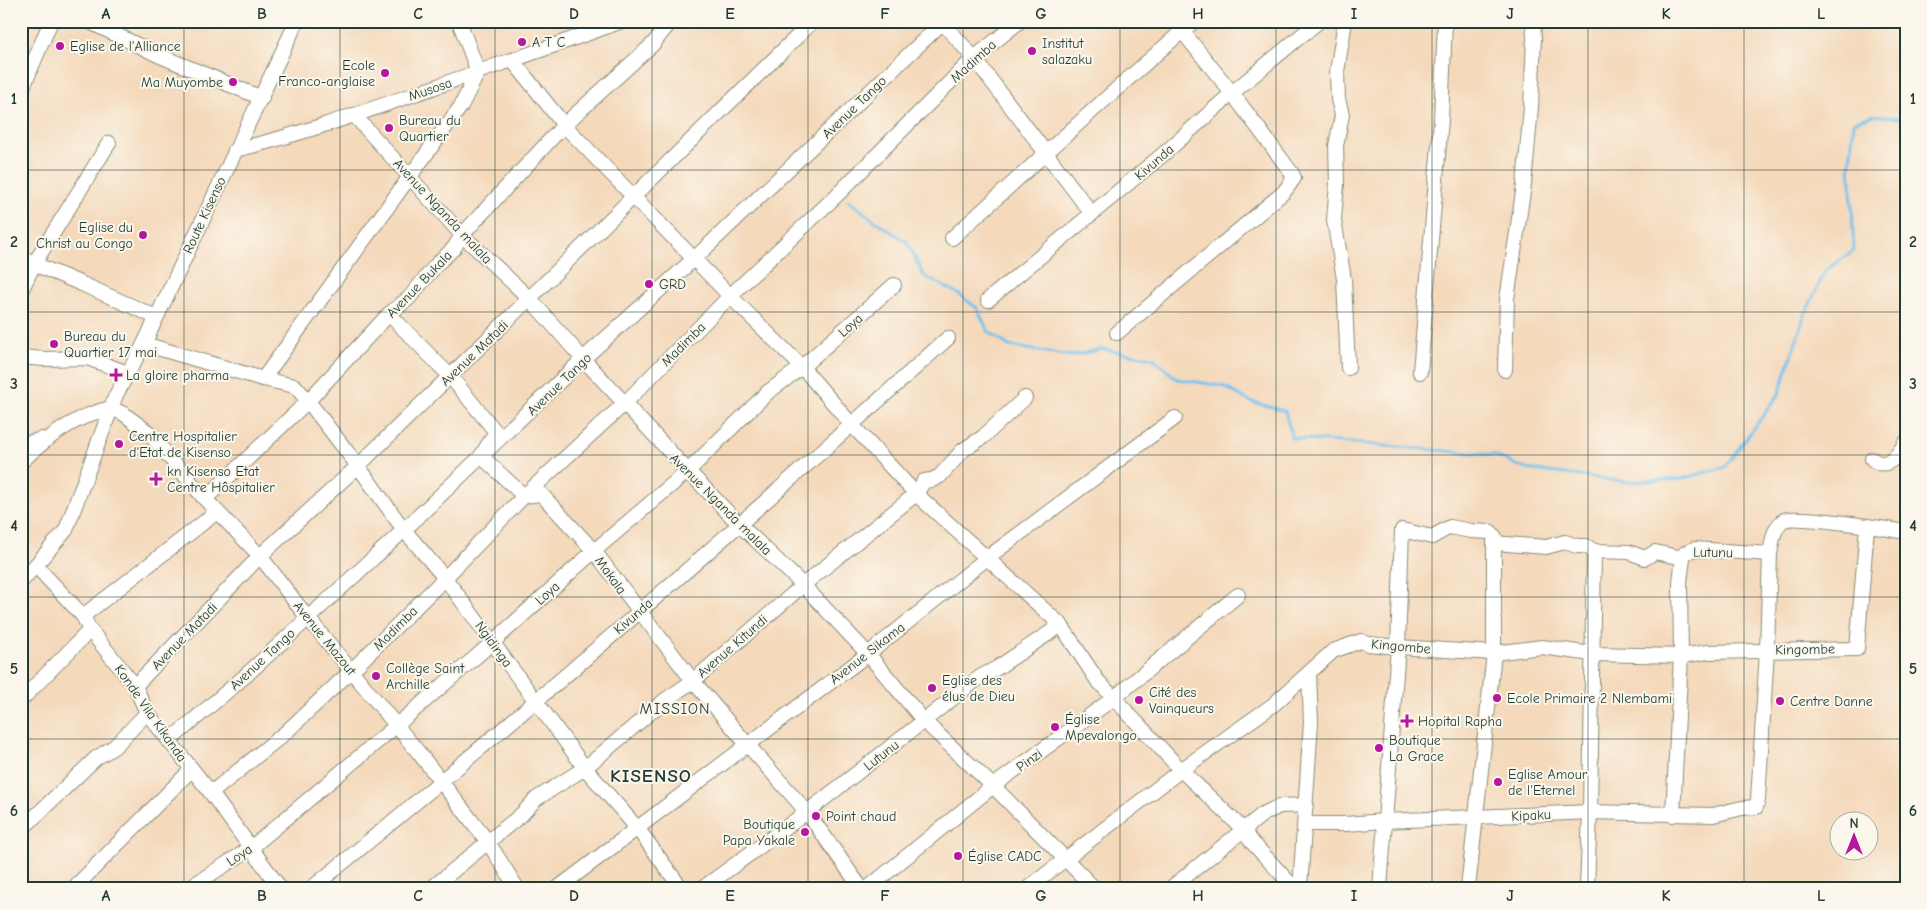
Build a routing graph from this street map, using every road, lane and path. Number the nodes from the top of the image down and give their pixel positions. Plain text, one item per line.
1 (51, 21) edge
2 (88, 21) edge
3 (297, 21) edge
4 (459, 21) edge
5 (622, 21) edge
6 (671, 21) edge
7 (814, 21) edge
8 (1020, 21) edge
9 (1194, 21) edge
10 (1319, 21) edge
11 (1346, 21) edge
12 (1445, 21) edge
13 (1533, 21) edge
14 (943, 22) edge
15 (1179, 26) edge
16 (974, 58) junction
17 (513, 61) junction
18 (478, 72) junction
19 (21, 92) edge
20 (1232, 93) junction
21 (262, 98) junction
22 (354, 116) junction
23 (564, 125) junction
24 (109, 143) dead end
25 (235, 150) junction
26 (1046, 154) junction
27 (409, 176) junction
28 (634, 195) junction
29 (1092, 214) junction
30 (462, 235) junction
31 (952, 238) dead end
32 (21, 256) edge
33 (695, 258) junction
34 (34, 264) junction
35 (894, 285) dead end
36 (21, 291) edge
37 (730, 296) junction
38 (530, 299) junction
39 (988, 300) dead end
40 (389, 314) junction
41 (156, 317) junction
42 (1117, 333) dead end
43 (948, 338) dead end
44 (144, 344) junction
45 (21, 357) edge
46 (583, 360) junction
47 (802, 367) junction
48 (1348, 368) dead end
49 (1505, 370) dead end
50 (1420, 372) dead end
51 (128, 373) junction
52 (450, 376) junction
53 (263, 379) junction
54 (1025, 398) dead end
55 (308, 401) junction
56 (624, 404) junction
57 (111, 408) junction
58 (1175, 418) dead end
59 (852, 425) junction
60 (54, 434) junction
61 (1906, 442) edge
62 (22, 446) edge
63 (481, 456) junction
64 (1872, 459) dead end
65 (21, 462) edge
66 (358, 466) junction
67 (688, 471) junction
68 (916, 494) junction
69 (524, 496) junction
70 (205, 499) junction
71 (217, 512) junction
72 (740, 525) junction
73 (1867, 526) junction
74 (404, 530) junction
75 (1906, 532) edge
76 (1494, 544) junction
77 (594, 551) junction
78 (1594, 551) junction
79 (1770, 554) junction
80 (260, 556) junction
81 (987, 558) junction
82 (1683, 558) junction
83 (36, 566) junction
84 (445, 578) junction
85 (21, 582) edge
86 (803, 585) junction
87 (1238, 595) dead end
88 (639, 611) junction
89 (83, 616) junction
90 (307, 617) junction
91 (1061, 625) junction
92 (90, 630) junction
93 (493, 642) junction
94 (1398, 647) junction
95 (1767, 650) junction
96 (1494, 653) junction
97 (868, 654) junction
98 (1592, 654) junction
99 (1681, 656) junction
100 (351, 671) junction
101 (1309, 674) junction
102 (693, 680) junction
103 (135, 686) junction
104 (1114, 698) junction
105 (21, 700) edge
106 (536, 701) junction
107 (148, 713) junction
108 (924, 721) junction
109 (397, 725) junction
110 (168, 741) junction
111 (747, 744) junction
112 (586, 768) junction
113 (191, 770) junction
114 (1181, 770) junction
115 (442, 782) junction
116 (993, 786) junction
117 (211, 793) junction
118 (1306, 805) junction
119 (807, 812) junction
120 (1590, 812) junction
121 (1673, 815) junction
122 (1475, 818) junction
123 (1384, 821) junction
124 (1306, 824) junction
125 (638, 829) junction
126 (21, 830) edge
127 (1244, 830) junction
128 (488, 842) junction
129 (251, 848) junction
130 (1065, 858) junction
131 (1297, 886) edge
132 (74, 888) edge
133 (189, 888) edge
134 (280, 888) edge
135 (312, 888) edge
136 (432, 888) edge
137 (517, 888) edge
138 (558, 888) edge
139 (681, 888) edge
140 (702, 888) edge
141 (861, 888) edge
142 (868, 888) edge
143 (1028, 888) edge
144 (1094, 888) edge
145 (1171, 888) edge
146 (1380, 888) edge
147 (1468, 888) edge
148 (1587, 888) edge

1 - 19 street
2 - 21 street
3 - 21 street, Route Kisenso
4 - 18 street
5 - 17 street, Musosa
6 - 23 street, Avenue Bukala
7 - 28 street, Avenue Matadi
8 - 16 street, Madimba
9 - 15 street
10 - 20 street, Kivunda
11 - 48 street
12 - 50 street
13 - 49 street
14 - 16 street
14 - 33 street, Avenue Tango
15 - 20 street
15 - 26 street
16 - 26 street
16 - 37 street, Madimba
17 - 18 street, Musosa
17 - 23 street
18 - 22 street, Musosa
18 - 27 street
20 - 29 street, Kivunda
20 - 42 street
21 - 25 street, Route Kisenso
22 - 25 street, Musosa
22 - 27 street, Avenue Nganda malala
23 - 28 street
23 - 30 street, Avenue Bukala
24 - 34 street
25 - 41 street, Route Kisenso
26 - 29 street
26 - 31 street
27 - 30 street, Avenue Nganda malala
27 - 53 street
28 - 33 street
28 - 38 street, Avenue Matadi
29 - 39 street, Kivunda
30 - 38 street, Avenue Nganda malala
30 - 40 street, Avenue Bukala
32 - 34 street
33 - 37 street
33 - 46 street, Avenue Tango
34 - 36 street
34 - 41 street
35 - 47 street, Loya
37 - 47 street
37 - 56 street, Madimba
38 - 46 street, Avenue Nganda malala
38 - 52 street, Avenue Matadi
40 - 52 street
40 - 55 street, Avenue Bukala
41 - 44 street, Route Kisenso
43 - 59 street, Kivunda
44 - 51 street, Route Kisenso
44 - 53 street, Ngidinga
45 - 51 street
46 - 56 street, Avenue Nganda malala
46 - 63 street, Avenue Tango
47 - 59 street
47 - 67 street, Loya
51 - 57 street, Route Kisenso
52 - 63 street
52 - 66 street, Avenue Matadi
53 - 55 street, Ngidinga
54 - 68 street, Avenue Kitundi
55 - 66 street, Ngidinga
55 - 70 street, Avenue Bukala
56 - 67 street, Avenue Nganda malala
56 - 69 street, Madimba
57 - 60 street
57 - 70 street, Avenue Mazout
57 - 83 street, Route Kisenso
58 - 81 street, Avenue Sikama
59 - 68 street
59 - 72 street, Kivunda
60 - 62 street
60 - 65 street
61 - 64 street
63 - 69 street
63 - 74 street, Avenue Tango
66 - 74 street, Ngidinga
66 - 80 street, Avenue Matadi
67 - 72 street, Avenue Nganda malala
67 - 77 street, Loya
68 - 81 street
68 - 86 street, Avenue Kitundi
69 - 77 street, Makala
69 - 84 street, Madimba
70 - 71 street, Avenue Mazout
71 - 80 street, Avenue Mazout
71 - 89 street
72 - 86 street, Avenue Nganda malala
72 - 88 street, Kivunda
73 - 75 street
73 - 79 street
73 - 95 street, Kingombe
74 - 84 street, Ngidinga
74 - 90 street, Avenue Tango
76 - 78 street, Lutunu
76 - 94 street
76 - 96 street
77 - 88 street, Makala
77 - 93 street, Loya
78 - 82 street, Lutunu
78 - 98 street
79 - 82 street, Lutunu
79 - 95 street
80 - 90 street, Avenue Mazout
80 - 103 street, Avenue Matadi
81 - 91 street
81 - 97 street, Avenue Sikama
82 - 99 street
83 - 85 street, Route Kisenso
83 - 89 street, Konde Vila Kikanda
84 - 93 street, Ngidinga
84 - 100 street, Madimba
86 - 97 street, Avenue Nganda malala
86 - 102 street, Avenue Kitundi
87 - 104 street, Pinzi
88 - 102 street, Makala
88 - 106 street, Kivunda
89 - 92 street, Konde Vila Kikanda
90 - 100 street, Avenue Mazout
90 - 110 street, Avenue Tango
91 - 104 street
91 - 108 street, Lutunu
92 - 103 street, Konde Vila Kikanda
92 - 105 street
93 - 106 street, Ngidinga
93 - 109 street, Loya
94 - 96 street, Kingombe
94 - 101 street, Kingombe
94 - 123 street
95 - 99 street, Kingombe
95 - 121 street, Kipaku
96 - 98 street, Kingombe
96 - 122 street
97 - 108 street, Avenue Nganda malala
97 - 111 street, Avenue Sikama
98 - 99 street, Kingombe
98 - 120 street
99 - 121 street
100 - 109 street, Avenue Mazout
100 - 117 street, Madimba
101 - 114 street, Kingombe
101 - 118 street
102 - 111 street, Makala
102 - 112 street, Avenue Kitundi
103 - 107 street, Konde Vila Kikanda
104 - 114 street
104 - 116 street, Pinzi
106 - 112 street, Ngidinga
106 - 115 street, Kivunda
107 - 110 street, Konde Vila Kikanda
107 - 126 street
108 - 116 street, Avenue Nganda malala
108 - 119 street, Lutunu
109 - 115 street, Avenue Mazout
109 - 129 street, Loya
110 - 113 street, Konde Vila Kikanda
111 - 119 street, Makala
111 - 125 street, Avenue Sikama
112 - 125 street, Ngidinga
112 - 128 street, Avenue Kitundi
113 - 117 street, Konde Vila Kikanda
113 - 132 street
114 - 127 street
114 - 130 street, Kingombe
115 - 128 street, Avenue Mazout
115 - 135 street, Kivunda
116 - 130 street, Avenue Nganda malala
116 - 142 street, Pinzi
117 - 129 street, Konde Vila Kikanda
118 - 124 street
118 - 127 street
119 - 140 street, Lutunu
119 - 141 street, Makala
120 - 121 street, Kipaku
120 - 122 street, Kipaku
120 - 148 street
122 - 123 street, Kipaku
122 - 147 street
123 - 124 street, Kipaku
123 - 146 street
124 - 131 street
125 - 138 street, Avenue Sikama
125 - 139 street, Ngidinga
127 - 131 street
127 - 145 street
128 - 136 street, Avenue Kitundi
128 - 137 street, Avenue Mazout
129 - 133 street, Loya
129 - 134 street, Konde Vila Kikanda
130 - 143 street, Kingombe
130 - 144 street, Avenue Nganda malala

